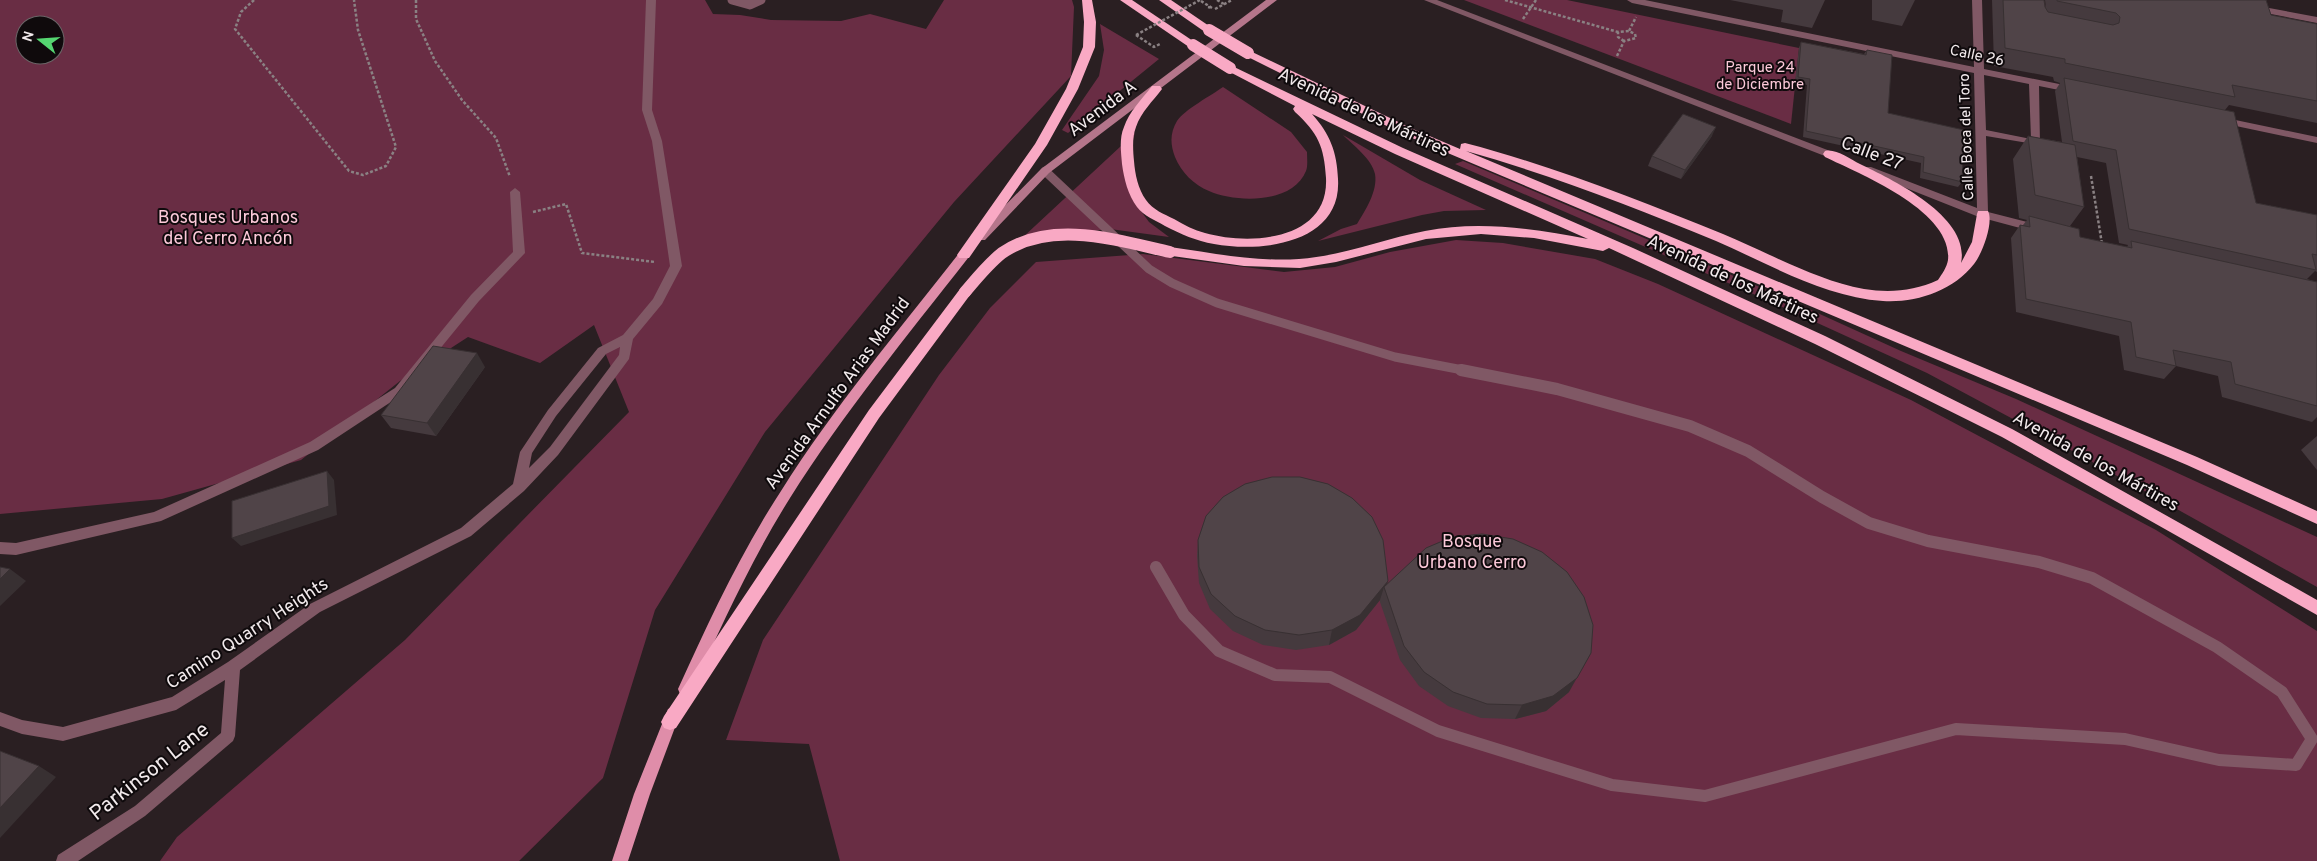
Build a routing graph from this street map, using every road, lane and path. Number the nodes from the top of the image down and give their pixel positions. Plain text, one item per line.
1 (254, 0) edge
2 (354, 0) edge
3 (416, 0) edge
4 (651, 0) edge
5 (732, 0) edge
6 (761, 0) edge
7 (1087, 0) edge
8 (1125, 0) edge
9 (1164, 0) edge
10 (1200, 0) edge
11 (1217, 0) edge
12 (1232, 0) edge
13 (1272, 0) edge
14 (1429, 0) edge
15 (1505, 0) edge
16 (1632, 0) edge
17 (1977, 0) edge
18 (1648, 2) edge
19 (1225, 4) junction
20 (2239, 5) edge
21 (1215, 10) dead end
22 (2316, 20) edge
23 (1629, 30) junction
24 (1618, 32) junction
25 (1153, 39) dead end
26 (1624, 40) junction
27 (1611, 70) junction
28 (1979, 71) junction
29 (2034, 82) junction
30 (1156, 88) junction
31 (2082, 92) edge
32 (1289, 99) junction
33 (2210, 118) edge
34 (1409, 132) junction
35 (1980, 132) junction
36 (2317, 140) edge
37 (1828, 154) junction
38 (1046, 171) junction
39 (2091, 176) dead end
40 (515, 192) joint
41 (1983, 214) junction
42 (517, 215) junction
43 (2047, 231) edge
44 (2102, 245) edge
45 (1628, 251) junction
46 (964, 255) junction
47 (676, 266) junction
48 (1944, 281) junction
49 (627, 338) junction
50 (519, 487) junction
51 (2317, 518) edge
52 (0, 548) edge
53 (1156, 567) dead end
54 (2317, 608) edge
55 (233, 667) junction
56 (0, 719) edge
57 (670, 722) junction
58 (64, 861) edge
59 (620, 861) edge

1 - 2 path
3 - 40 path
4 - 47 street
5 - 6 lane
7 - 46 highway
8 - 32 highway, Avenida de los Mártires, bridge
9 - 34 highway, Avenida de los Mártires, bridge
10 - 25 path, bridge
11 - 19 path
12 - 19 path
13 - 30 street, Avenida A
14 - 27 street, Calle 27
15 - 24 path
16 - 18 street, Calle 26
17 - 28 street, Calle Boca del Toro
18 - 23 path
18 - 28 street, Calle 26
19 - 21 path
20 - 22 street
23 - 24 path
23 - 26 path
24 - 26 path
26 - 27 path
27 - 37 street, Calle 27
28 - 29 street, Calle 26
28 - 35 street, Calle Boca del Toro
29 - 31 street, Calle 26
29 - 35 street
30 - 32 highway
30 - 38 street, Avenida A
32 - 45 highway, Avenida de los Mártires
33 - 36 street
34 - 48 highway
34 - 51 highway, Avenida de los Mártires
35 - 41 street, Calle Boca del Toro
37 - 41 street, Calle 27
37 - 48 highway
38 - 46 street, Avenida A
38 - 53 lane
39 - 44 path
40 - 42 street
41 - 43 street, Calle 27
41 - 48 highway
42 - 47 path
42 - 52 street
45 - 54 highway, Avenida de los Mártires
45 - 57 highway, bridge
46 - 57 main road, Avenida Arnulfo Arias Madrid
47 - 49 street, Camino Quarry Heights
49 - 50 street, Camino Quarry Heights
49 - 50 street, Camino Quarry Heights
50 - 55 street, Camino Quarry Heights
55 - 56 street, Camino Quarry Heights
55 - 58 street, Parkinson Lane
57 - 59 main road, Avenida Arnulfo Arias Madrid

